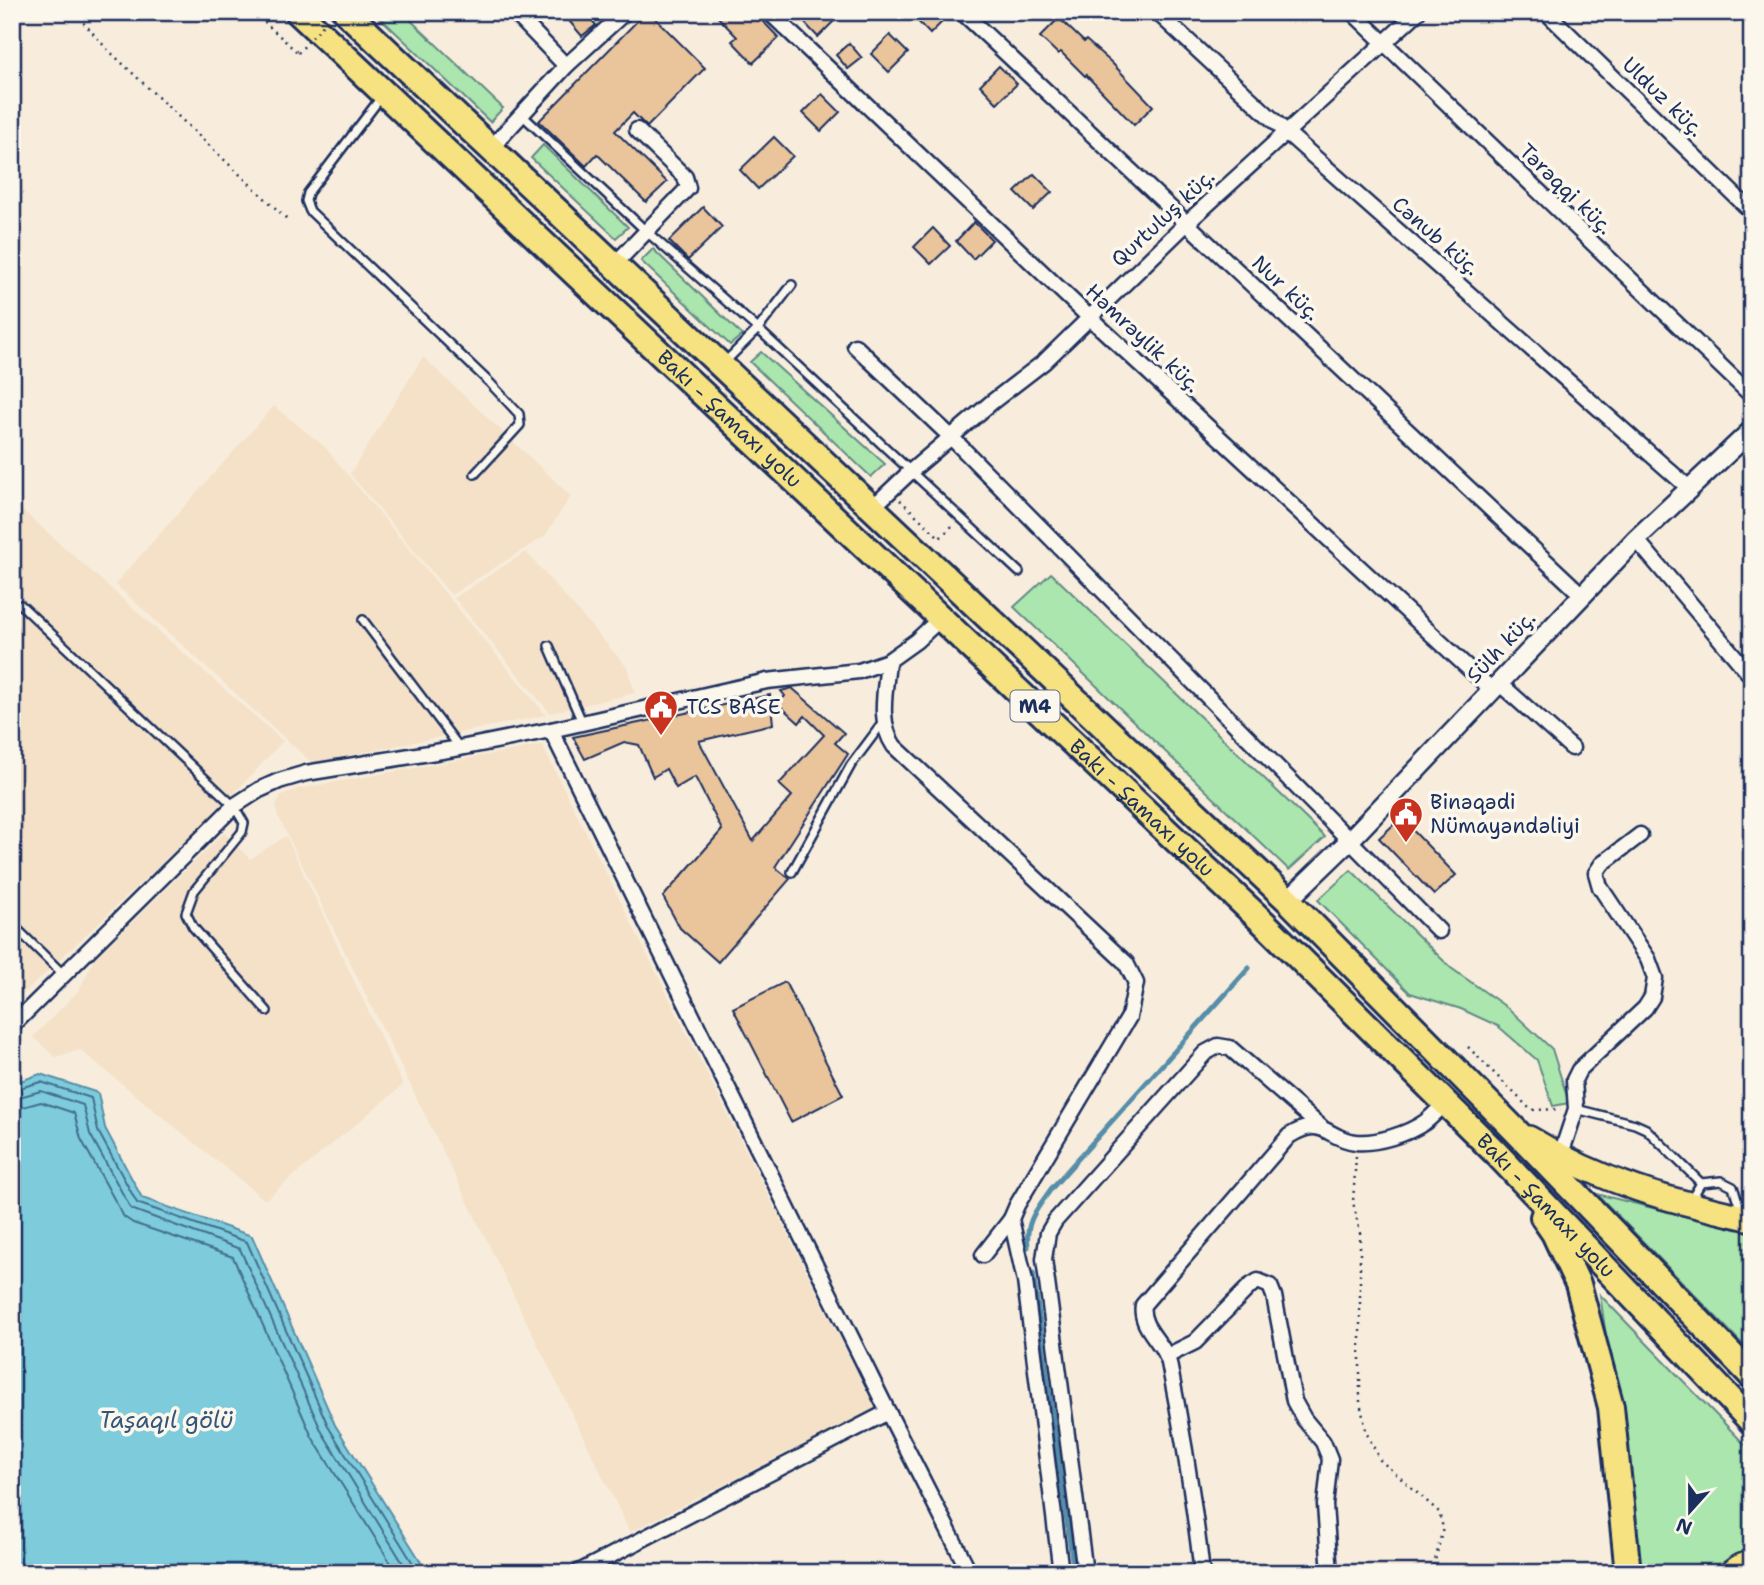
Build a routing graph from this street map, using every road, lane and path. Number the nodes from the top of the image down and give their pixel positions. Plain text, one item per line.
1 (74, 12) edge
2 (262, 12) edge
3 (298, 12) edge
4 (335, 12) edge
5 (346, 12) edge
6 (514, 12) edge
7 (625, 12) edge
8 (769, 12) edge
9 (962, 12) edge
10 (1157, 12) edge
11 (1352, 12) edge
12 (1418, 12) edge
13 (1546, 12) edge
14 (1384, 43) junction
15 (566, 66) junction
16 (384, 92) junction
17 (521, 114) junction
18 (637, 130) dead end
19 (1286, 132) junction
20 (491, 148) junction
21 (1752, 212) edge
22 (289, 221) dead end
23 (1187, 223) junction
24 (647, 232) junction
25 (613, 266) junction
26 (792, 285) dead end
27 (1089, 317) junction
28 (758, 329) junction
29 (855, 346) dead end
30 (722, 366) junction
31 (1752, 396) edge
32 (1751, 433) edge
33 (951, 437) junction
34 (910, 472) junction
35 (475, 474) dead end
36 (1690, 489) junction
37 (882, 499) junction
38 (960, 518) junction
39 (1636, 539) junction
40 (1019, 572) dead end
41 (1582, 594) junction
42 (21, 605) dead end
43 (942, 617) junction
44 (363, 620) dead end
45 (549, 646) dead end
46 (888, 661) junction
47 (1752, 677) edge
48 (1496, 687) junction
49 (884, 721) junction
50 (582, 722) junction
51 (551, 730) junction
52 (460, 748) junction
53 (1572, 748) dead end
54 (234, 806) junction
55 (1640, 835) dead end
56 (1349, 841) junction
57 (792, 872) dead end
58 (1288, 900) junction
59 (12, 924) edge
60 (1439, 931) dead end
61 (64, 975) junction
62 (267, 1011) dead end
63 (12, 1026) edge
64 (1468, 1047) dead end
65 (1445, 1103) junction
66 (1576, 1109) junction
67 (1321, 1126) junction
68 (1514, 1129) junction
69 (1357, 1142) junction
70 (1495, 1152) junction
71 (1560, 1157) junction
72 (1701, 1183) junction
73 (1688, 1204) junction
74 (1748, 1218) edge
75 (1011, 1219) junction
76 (983, 1255) dead end
77 (1044, 1259) junction
78 (1022, 1263) junction
79 (1167, 1356) junction
80 (1752, 1376) edge
81 (888, 1412) junction
82 (1752, 1422) edge
83 (1752, 1562) edge
84 (577, 1573) edge
85 (970, 1573) edge
86 (1061, 1573) edge
87 (1085, 1573) edge
88 (1202, 1573) edge
89 (1331, 1573) edge
90 (1432, 1573) edge
91 (1628, 1573) edge
92 (1731, 1573) edge

1 - 22 path
2 - 4 path, bridge
3 - 16 highway, Bakı - Şamaxı yolu / M4
5 - 20 highway, Bakı - Şamaxı yolu / M4
6 - 15 street
7 - 15 street
8 - 27 street, Həmrəylik küç.
9 - 23 street, Nur küç.
10 - 19 street, Cənub küç.
11 - 14 street, Tərəqqi küç.
12 - 14 street, Qurtuluş küç.
13 - 21 street, Ulduz küç.
14 - 19 street, Qurtuluş küç.
14 - 31 street, Tərəqqi küç.
15 - 17 street
16 - 35 lane
16 - 43 highway, Bakı - Şamaxı yolu / M4
17 - 20 street
17 - 24 lane
18 - 24 street
19 - 23 street, Qurtuluş küç.
19 - 36 street, Cənub küç.
20 - 25 highway, Bakı - Şamaxı yolu / M4
23 - 27 street, Qurtuluş küç.
23 - 41 street, Nur küç.
24 - 25 street
24 - 28 lane
25 - 30 highway, Bakı - Şamaxı yolu / M4
26 - 28 lane
27 - 33 street, Qurtuluş küç.
27 - 48 street, Həmrəylik küç.
28 - 30 lane
28 - 34 lane
29 - 33 street
30 - 37 highway, Bakı - Şamaxı yolu / M4
32 - 36 street, Sülh küç.
33 - 34 street, Qurtuluş küç.
33 - 56 street
34 - 37 street, Qurtuluş küç.
34 - 38 lane
36 - 39 street, Sülh küç.
37 - 38 path
37 - 58 highway, Bakı - Şamaxı yolu / M4
38 - 40 lane
39 - 41 street, Sülh küç.
39 - 47 street
41 - 48 street, Sülh küç.
42 - 54 lane
43 - 46 street
43 - 65 highway, Bakı - Şamaxı yolu / M4
44 - 52 lane
45 - 50 lane
46 - 49 street
46 - 50 street
48 - 53 street, Həmrəylik küç.
48 - 56 street, Sülh küç.
49 - 57 lane
49 - 75 street
50 - 51 street
51 - 52 street
51 - 81 street
52 - 54 street
54 - 61 street
54 - 62 lane
55 - 66 street
56 - 58 street, Sülh küç.
56 - 60 street
58 - 68 highway, Bakı - Şamaxı yolu / M4
59 - 61 lane
61 - 63 street
64 - 66 path
65 - 69 street
65 - 70 highway, Bakı - Şamaxı yolu / M4
66 - 71 street
66 - 72 lane
67 - 69 street
67 - 77 street
67 - 79 street
68 - 71 main road
68 - 80 highway, Bakı - Şamaxı yolu / M4
69 - 90 path
70 - 82 highway, Bakı - Şamaxı yolu / M4
70 - 91 highway
71 - 73 main road
72 - 73 lane
72 - 74 lane
73 - 74 main road
75 - 76 street
75 - 78 street
77 - 78 street
77 - 87 street
78 - 86 street
79 - 88 street
79 - 89 street
81 - 84 street
81 - 85 street
83 - 92 main road

